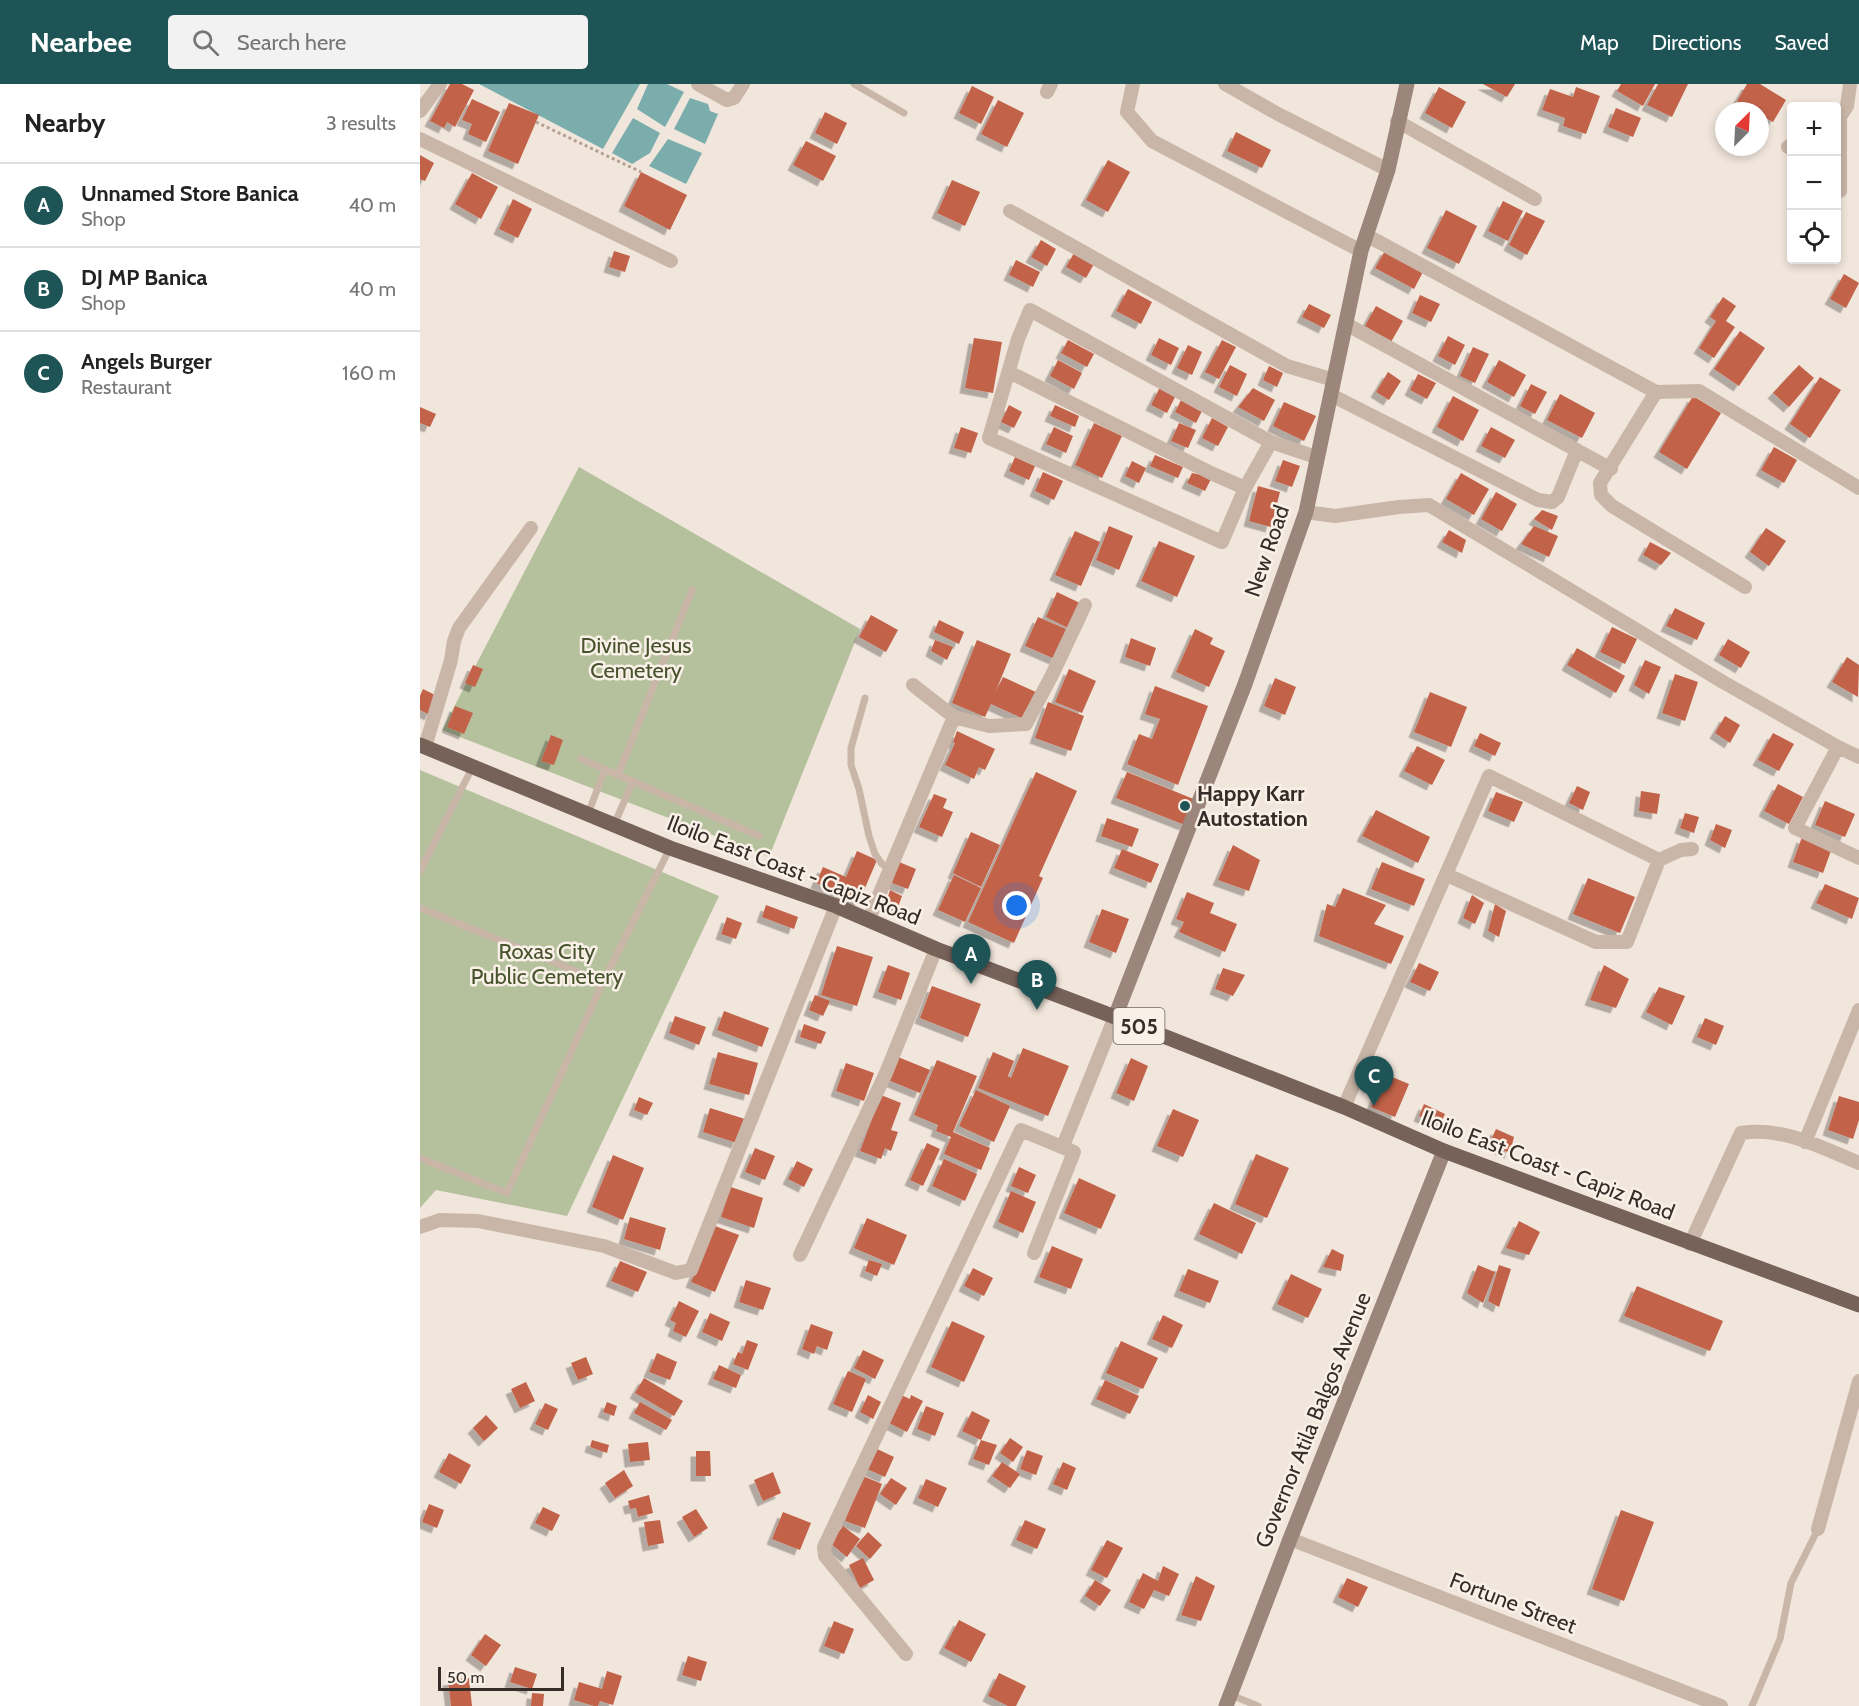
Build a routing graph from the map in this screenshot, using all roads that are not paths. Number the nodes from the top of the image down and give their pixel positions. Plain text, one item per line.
1 (440, 84) edge
2 (698, 84) edge
3 (743, 84) edge
4 (854, 84) edge
5 (1133, 84) edge
6 (1225, 84) edge
7 (1850, 84) edge
8 (1402, 86) edge
9 (420, 111) edge
10 (904, 113) dead end
11 (1841, 114) edge
12 (1397, 121) junction
13 (420, 140) edge
14 (1388, 170) junction
15 (1535, 199) dead end
16 (1010, 211) dead end
17 (1366, 235) junction
18 (1361, 251) junction
19 (671, 261) dead end
20 (1346, 324) junction
21 (1009, 372) junction
22 (1334, 380) junction
23 (1656, 392) junction
24 (1331, 395) junction
25 (1271, 442) junction
26 (1577, 450) junction
27 (1316, 457) junction
28 (1611, 469) junction
29 (1245, 488) junction
30 (1859, 488) edge
31 (1306, 512) junction
32 (531, 528) dead end
33 (1745, 587) dead end
34 (692, 590) dead end
35 (1085, 605) dead end
36 (913, 685) dead end
37 (865, 698) dead end
38 (954, 717) junction
39 (423, 746) edge
40 (1838, 747) junction
41 (1859, 758) edge
42 (581, 759) dead end
43 (473, 766) junction
44 (604, 770) junction
45 (618, 775) junction
46 (633, 781) junction
47 (588, 814) junction
48 (614, 825) junction
49 (759, 836) dead end
50 (670, 848) junction
51 (1692, 849) dead end
52 (1859, 858) edge
53 (1659, 860) junction
54 (889, 870) junction
55 (420, 871) edge
56 (1447, 875) junction
57 (836, 906) junction
58 (420, 908) edge
59 (869, 919) junction
60 (936, 949) junction
61 (603, 982) junction
62 (1859, 1010) edge
63 (1115, 1017) junction
64 (1344, 1107) junction
65 (1805, 1142) junction
66 (1064, 1146) junction
67 (1444, 1151) junction
68 (420, 1158) edge
69 (1859, 1163) edge
70 (420, 1227) edge
71 (1690, 1244) junction
72 (1034, 1253) dead end
73 (800, 1255) dead end
74 (1859, 1305) edge
75 (1859, 1381) edge
76 (1818, 1529) joint
77 (1290, 1539) junction
78 (906, 1654) dead end
79 (1229, 1700) edge
80 (1258, 1706) edge
81 (1720, 1706) edge
82 (1752, 1706) edge

1 - 9 street
2 - 3 street
4 - 10 lane
5 - 18 street
6 - 14 street
7 - 11 street
8 - 12 street, New Road
12 - 14 street, New Road
12 - 15 street
13 - 19 street
14 - 17 street, New Road
16 - 22 street
17 - 18 street, New Road
17 - 23 street
18 - 20 street, New Road
20 - 22 street, New Road
20 - 26 street
21 - 25 street
21 - 29 street
21 - 29 street
22 - 24 street, New Road
23 - 28 street
23 - 30 street
24 - 26 street
24 - 27 street, New Road
25 - 27 street
25 - 29 street
26 - 28 street
27 - 31 street, New Road
28 - 33 street
31 - 40 street
31 - 63 street, New Road
32 - 39 street
34 - 45 lane
35 - 38 street
36 - 38 street
37 - 54 lane
38 - 54 street
39 - 43 main road, Iloilo East Coast - Capiz Road / 505
40 - 41 street
40 - 52 street
42 - 44 lane
43 - 47 main road, Iloilo East Coast - Capiz Road / 505
43 - 55 lane
44 - 45 lane
44 - 47 lane
45 - 46 lane
46 - 48 lane
46 - 49 lane
47 - 48 main road, Iloilo East Coast - Capiz Road / 505
48 - 50 main road, Iloilo East Coast - Capiz Road / 505
50 - 57 main road, Iloilo East Coast - Capiz Road / 505
50 - 61 lane
51 - 53 street
53 - 56 street
53 - 56 street
54 - 59 street
56 - 64 street
57 - 59 main road, Iloilo East Coast - Capiz Road / 505
57 - 70 street
58 - 61 lane
59 - 60 main road, Iloilo East Coast - Capiz Road / 505
60 - 63 main road, Iloilo East Coast - Capiz Road / 505
60 - 73 street
61 - 68 lane
62 - 65 street
63 - 64 main road, Iloilo East Coast - Capiz Road / 505
63 - 66 street
64 - 67 main road, Iloilo East Coast - Capiz Road / 505
65 - 69 street
65 - 71 street
66 - 72 street
66 - 78 street
67 - 71 main road, Iloilo East Coast - Capiz Road / 505
67 - 77 street, Governor Atila Balgos Avenue
71 - 74 main road, Iloilo East Coast - Capiz Road / 505
75 - 76 street
76 - 82 lane
77 - 79 street, Governor Atila Balgos Avenue
77 - 81 street, Fortune Street
79 - 80 lane

